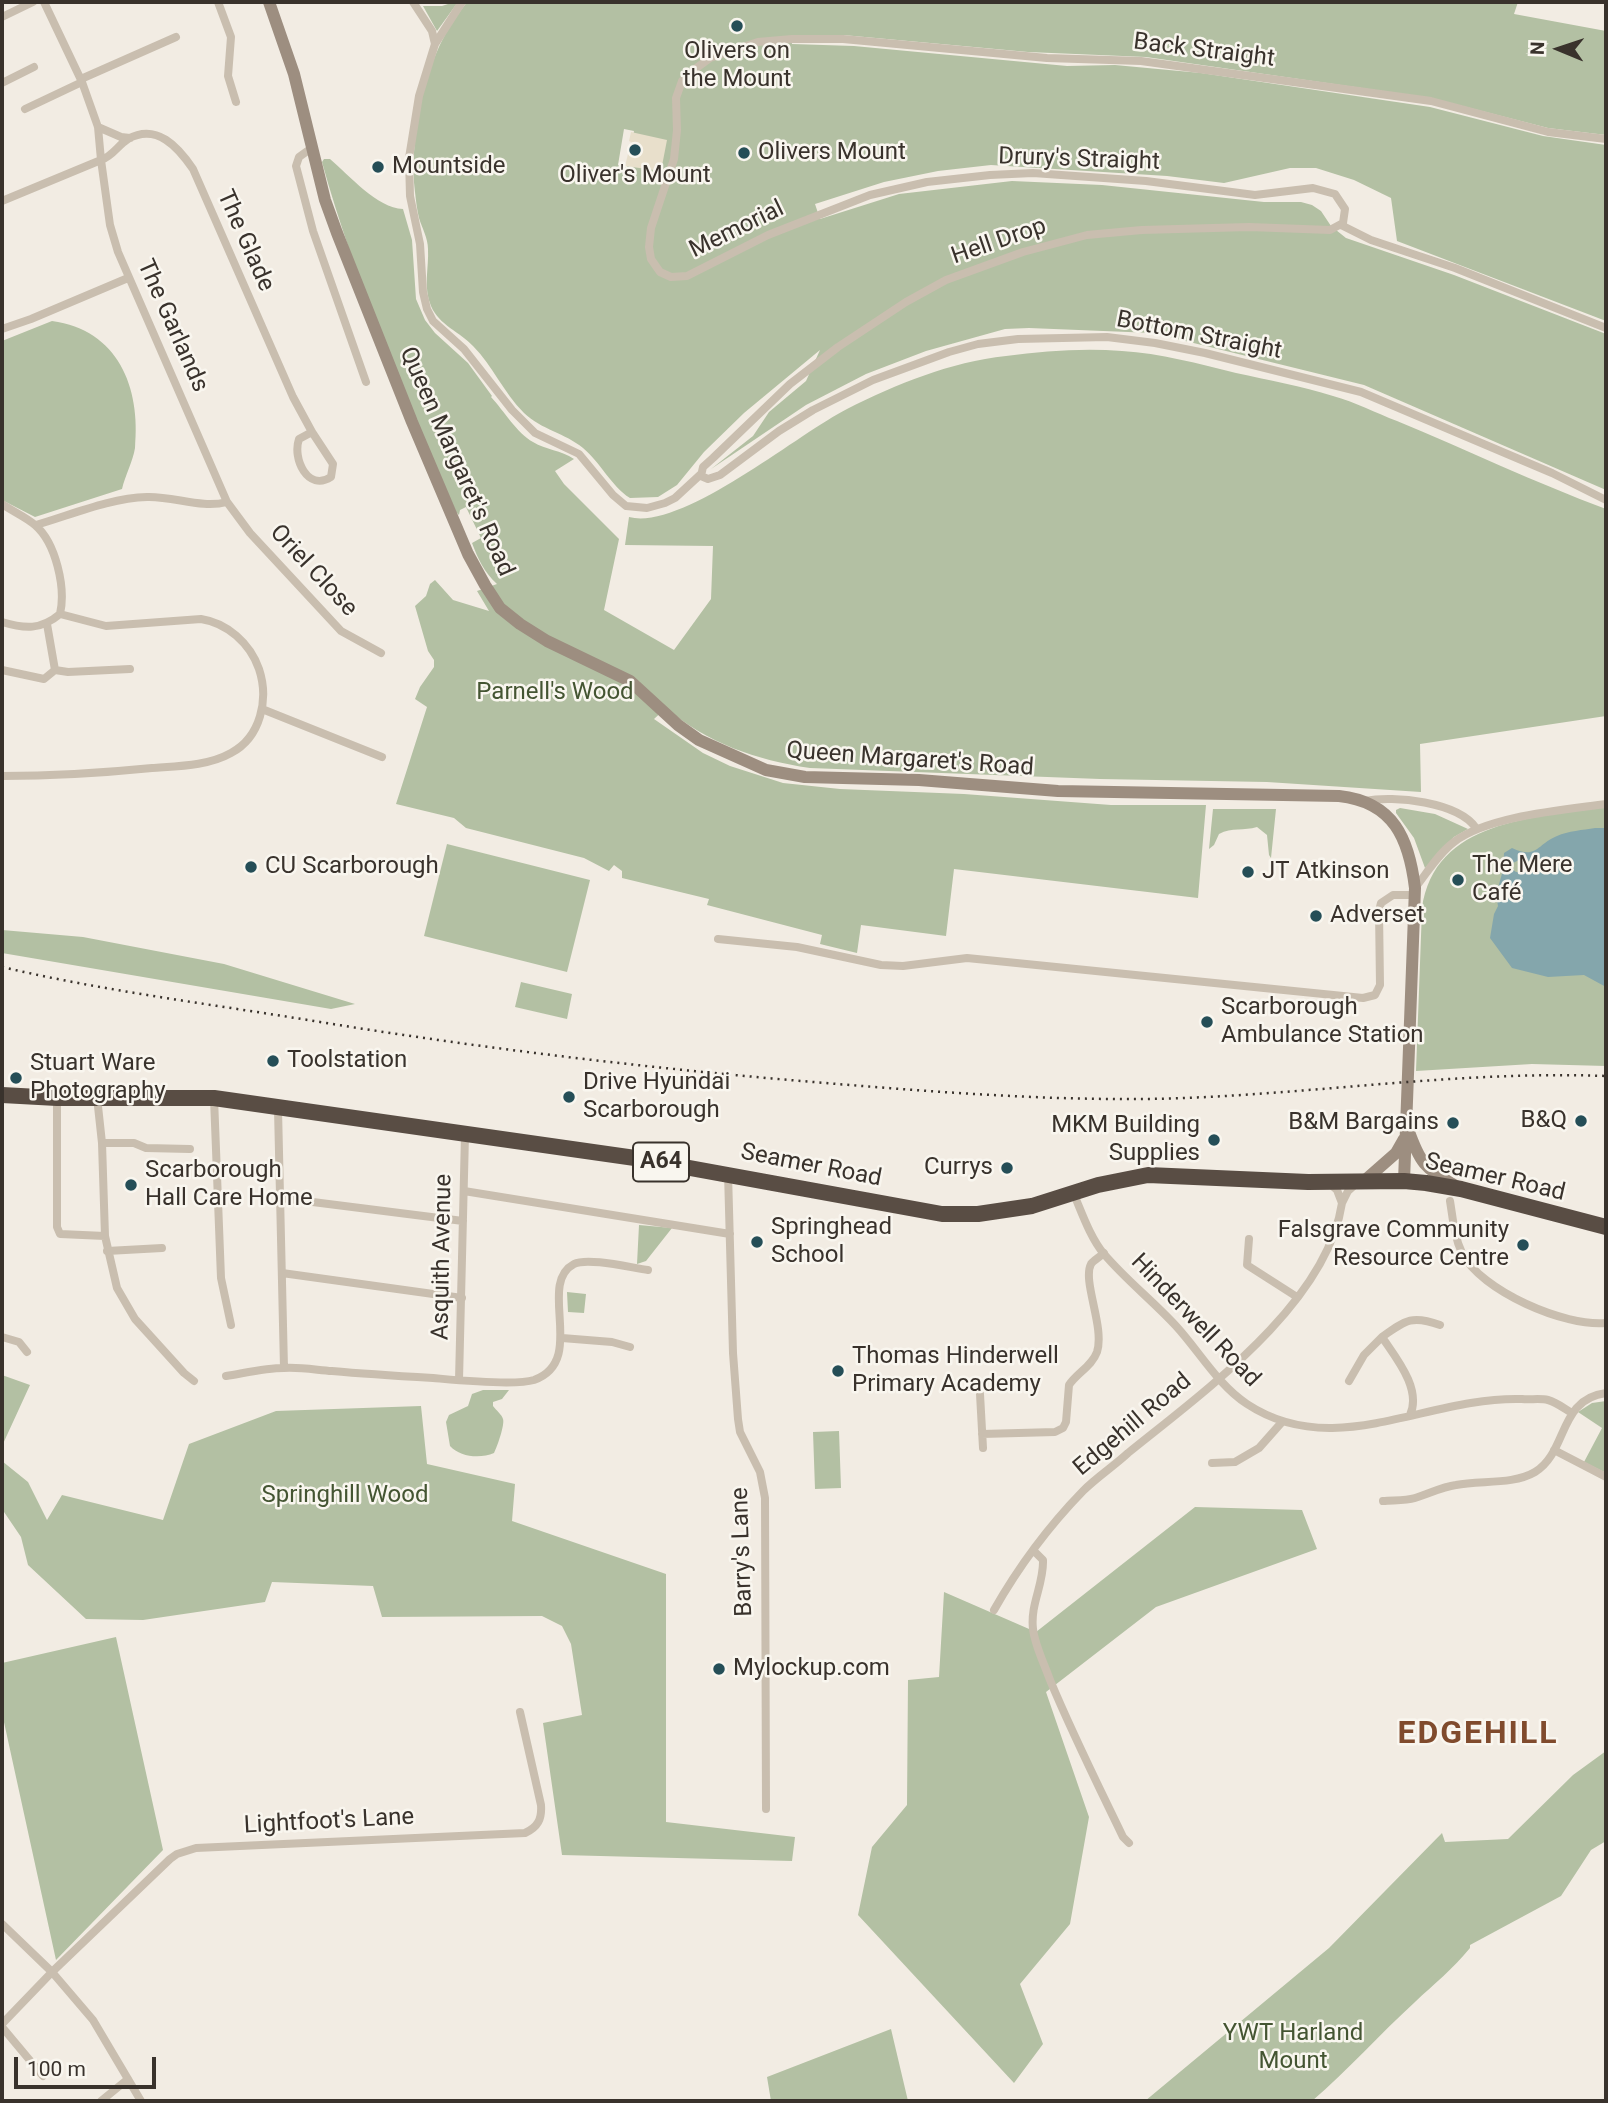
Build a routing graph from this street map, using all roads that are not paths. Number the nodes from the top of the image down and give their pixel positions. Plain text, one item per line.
1 (33, 2) edge
2 (44, 2) edge
3 (218, 2) edge
4 (269, 2) edge
5 (413, 2) edge
6 (462, 2) edge
7 (2, 17) edge
8 (176, 37) dead end
9 (792, 39) joint
10 (435, 44) junction
11 (34, 67) dead end
12 (82, 80) junction
13 (2, 83) edge
14 (236, 102) dead end
15 (25, 109) dead end
16 (98, 127) junction
17 (130, 138) junction
18 (1606, 139) edge
19 (313, 147) junction
20 (101, 160) junction
21 (2, 201) edge
22 (815, 215) joint
23 (1341, 225) junction
24 (128, 278) junction
25 (1606, 328) edge
26 (2, 329) edge
27 (366, 382) dead end
28 (312, 432) junction
29 (701, 474) junction
30 (1606, 500) edge
31 (227, 502) junction
32 (2, 504) edge
33 (36, 525) junction
34 (60, 614) junction
35 (2, 622) edge
36 (47, 624) junction
37 (381, 653) dead end
38 (130, 669) dead end
39 (2, 670) edge
40 (55, 670) junction
41 (262, 709) junction
42 (382, 757) dead end
43 (2, 776) edge
44 (1363, 801) junction
45 (1606, 804) edge
46 (1476, 828) junction
47 (1415, 892) junction
48 (718, 939) dead end
49 (2, 1095) edge
50 (97, 1097) junction
51 (57, 1098) junction
52 (214, 1098) junction
53 (278, 1109) junction
54 (1406, 1122) junction
55 (466, 1135) junction
56 (1406, 1136) junction
57 (102, 1143) junction
58 (190, 1149) dead end
59 (728, 1173) junction
60 (1404, 1181) junction
61 (1327, 1182) junction
62 (1360, 1183) junction
63 (464, 1191) junction
64 (1073, 1192) junction
65 (1456, 1195) junction
66 (281, 1198) junction
67 (1342, 1203) junction
68 (463, 1221) junction
69 (1606, 1227) edge
70 (730, 1234) junction
71 (105, 1236) junction
72 (1249, 1239) dead end
73 (162, 1248) dead end
74 (107, 1251) junction
75 (1104, 1253) junction
76 (648, 1270) dead end
77 (282, 1273) junction
78 (462, 1297) junction
79 (1297, 1297) junction
80 (1606, 1323) edge
81 (231, 1325) dead end
82 (1440, 1325) dead end
83 (2, 1336) edge
84 (1382, 1337) junction
85 (562, 1338) junction
86 (630, 1347) dead end
87 (27, 1352) dead end
88 (284, 1368) junction
89 (226, 1376) dead end
90 (1220, 1378) junction
91 (459, 1380) junction
92 (194, 1381) dead end
93 (1349, 1381) dead end
94 (1606, 1393) edge
95 (980, 1394) dead end
96 (1572, 1413) junction
97 (1410, 1415) junction
98 (1282, 1422) junction
99 (982, 1434) junction
100 (983, 1448) dead end
101 (1555, 1450) junction
102 (1212, 1463) dead end
103 (1606, 1477) edge
104 (1383, 1501) dead end
105 (1032, 1550) junction
106 (994, 1610) dead end
107 (520, 1712) dead end
108 (766, 1809) dead end
109 (1129, 1843) dead end
110 (2, 1924) edge
111 (52, 1972) junction
112 (2, 2026) edge
113 (43, 2076) dead end
114 (128, 2079) junction
115 (101, 2101) edge
116 (141, 2101) edge

1 - 7 street
2 - 12 street, The Garlands
3 - 14 street
4 - 19 main road, Queen Margaret's Road
5 - 10 street
6 - 10 street
8 - 12 street
9 - 18 street, Back Straight
9 - 22 street, Memorial
10 - 29 street, Hell Drop
11 - 13 street
12 - 15 street
12 - 16 street, The Garlands
16 - 17 street, The Glade
16 - 20 street, The Garlands
17 - 20 street
17 - 28 street, The Glade
19 - 27 street
19 - 44 main road, Queen Margaret's Road
20 - 21 street
20 - 24 street, The Garlands
22 - 23 street, Drury's Straight
23 - 25 street
23 - 29 street, Hell Drop
24 - 26 street
24 - 31 street, The Garlands
28 - 28 street, The Glade
29 - 30 street, Bottom Straight
31 - 33 street
31 - 37 street, Oriel Close
32 - 33 street
33 - 34 street
34 - 36 street
34 - 41 street
35 - 36 street
36 - 40 street
38 - 40 street
39 - 40 street
41 - 42 street
41 - 43 street
44 - 46 street
44 - 47 main road, Queen Margaret's Road
45 - 46 street
46 - 47 street
47 - 48 street
47 - 54 main road, Queen Margaret's Road
49 - 51 highway, Seamer Road / A64
50 - 51 highway, Seamer Road / A64
50 - 52 highway, Seamer Road / A64
50 - 57 street
51 - 71 street
52 - 53 highway, Seamer Road / A64
52 - 81 street
53 - 55 highway, Seamer Road / A64
53 - 66 street
54 - 56 main road, Queen Margaret's Road
54 - 65 main road
55 - 59 highway, Seamer Road / A64
55 - 63 street, Asquith Avenue
56 - 60 main road, Queen Margaret's Road
56 - 62 main road
57 - 58 street
57 - 71 street
59 - 64 highway, Seamer Road / A64
59 - 70 street, Barry's Lane
60 - 62 highway, Seamer Road / A64
60 - 65 highway, Seamer Road / A64
61 - 62 highway, Seamer Road / A64
61 - 64 highway, Seamer Road / A64
61 - 67 street
62 - 67 street, Edgehill Road
63 - 68 street, Asquith Avenue
63 - 70 street
64 - 75 street, Hinderwell Road
65 - 69 highway, Seamer Road / A64
65 - 80 street
66 - 68 street
66 - 77 street
67 - 79 street, Edgehill Road
68 - 78 street, Asquith Avenue
70 - 108 street, Barry's Lane
71 - 74 street
72 - 79 street
73 - 74 street
74 - 92 street
75 - 90 street, Hinderwell Road
75 - 99 street
76 - 85 street
77 - 78 street
77 - 88 street
78 - 91 street, Asquith Avenue
79 - 90 street, Edgehill Road
82 - 84 street
83 - 87 street
84 - 93 street
84 - 97 street
85 - 86 street
85 - 91 street
88 - 89 street
88 - 91 street
90 - 98 street, Hinderwell Road
90 - 105 street, Edgehill Road
94 - 96 street
95 - 99 street
96 - 97 street, Hinderwell Road
96 - 101 street
97 - 98 street, Hinderwell Road
98 - 102 street
99 - 100 street
101 - 103 street
101 - 104 street
105 - 106 street, Edgehill Road
105 - 109 street
107 - 111 street, Lightfoot's Lane
110 - 111 street
111 - 112 street
111 - 114 street
112 - 113 street
114 - 115 street
114 - 116 street

